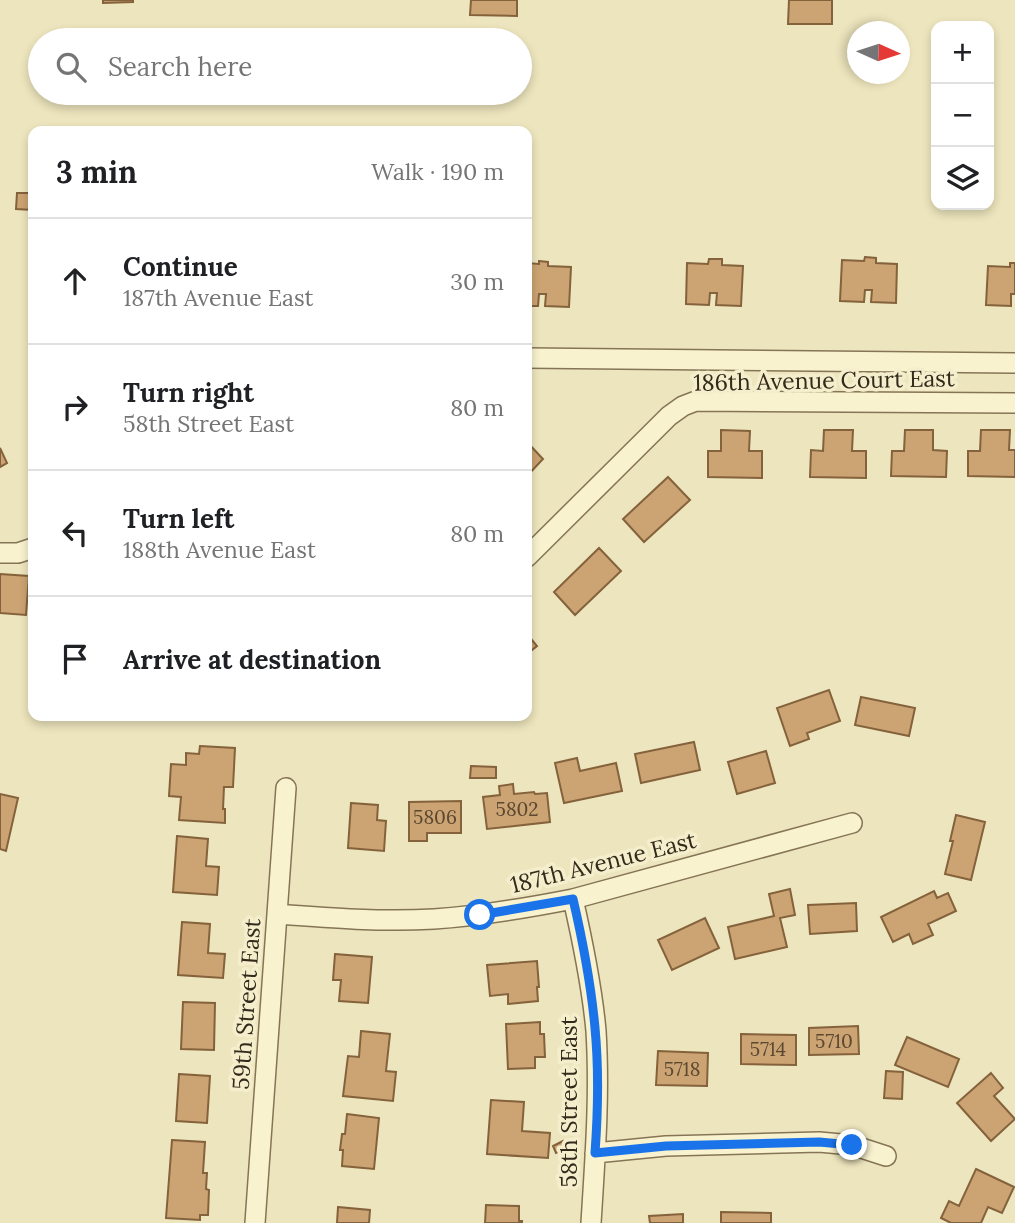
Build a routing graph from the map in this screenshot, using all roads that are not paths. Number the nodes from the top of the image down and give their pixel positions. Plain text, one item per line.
1 (532, 358) edge
2 (1015, 363) edge
3 (1015, 403) edge
4 (28, 550) edge
5 (532, 552) edge
6 (0, 553) edge
7 (286, 788) dead end
8 (852, 823) dead end
9 (573, 899) junction
10 (277, 914) junction
11 (595, 1153) junction
12 (886, 1156) dead end
13 (255, 1223) edge
14 (591, 1223) edge

1 - 2 street, 186th Avenue Court East
3 - 5 street, 186th Avenue Court East
4 - 6 street
7 - 10 street, 59th Street East
8 - 9 street, 187th Avenue East
9 - 10 street, 187th Avenue East
9 - 11 street, 58th Street East
10 - 13 street, 59th Street East
11 - 12 street
11 - 14 street, 58th Street East

